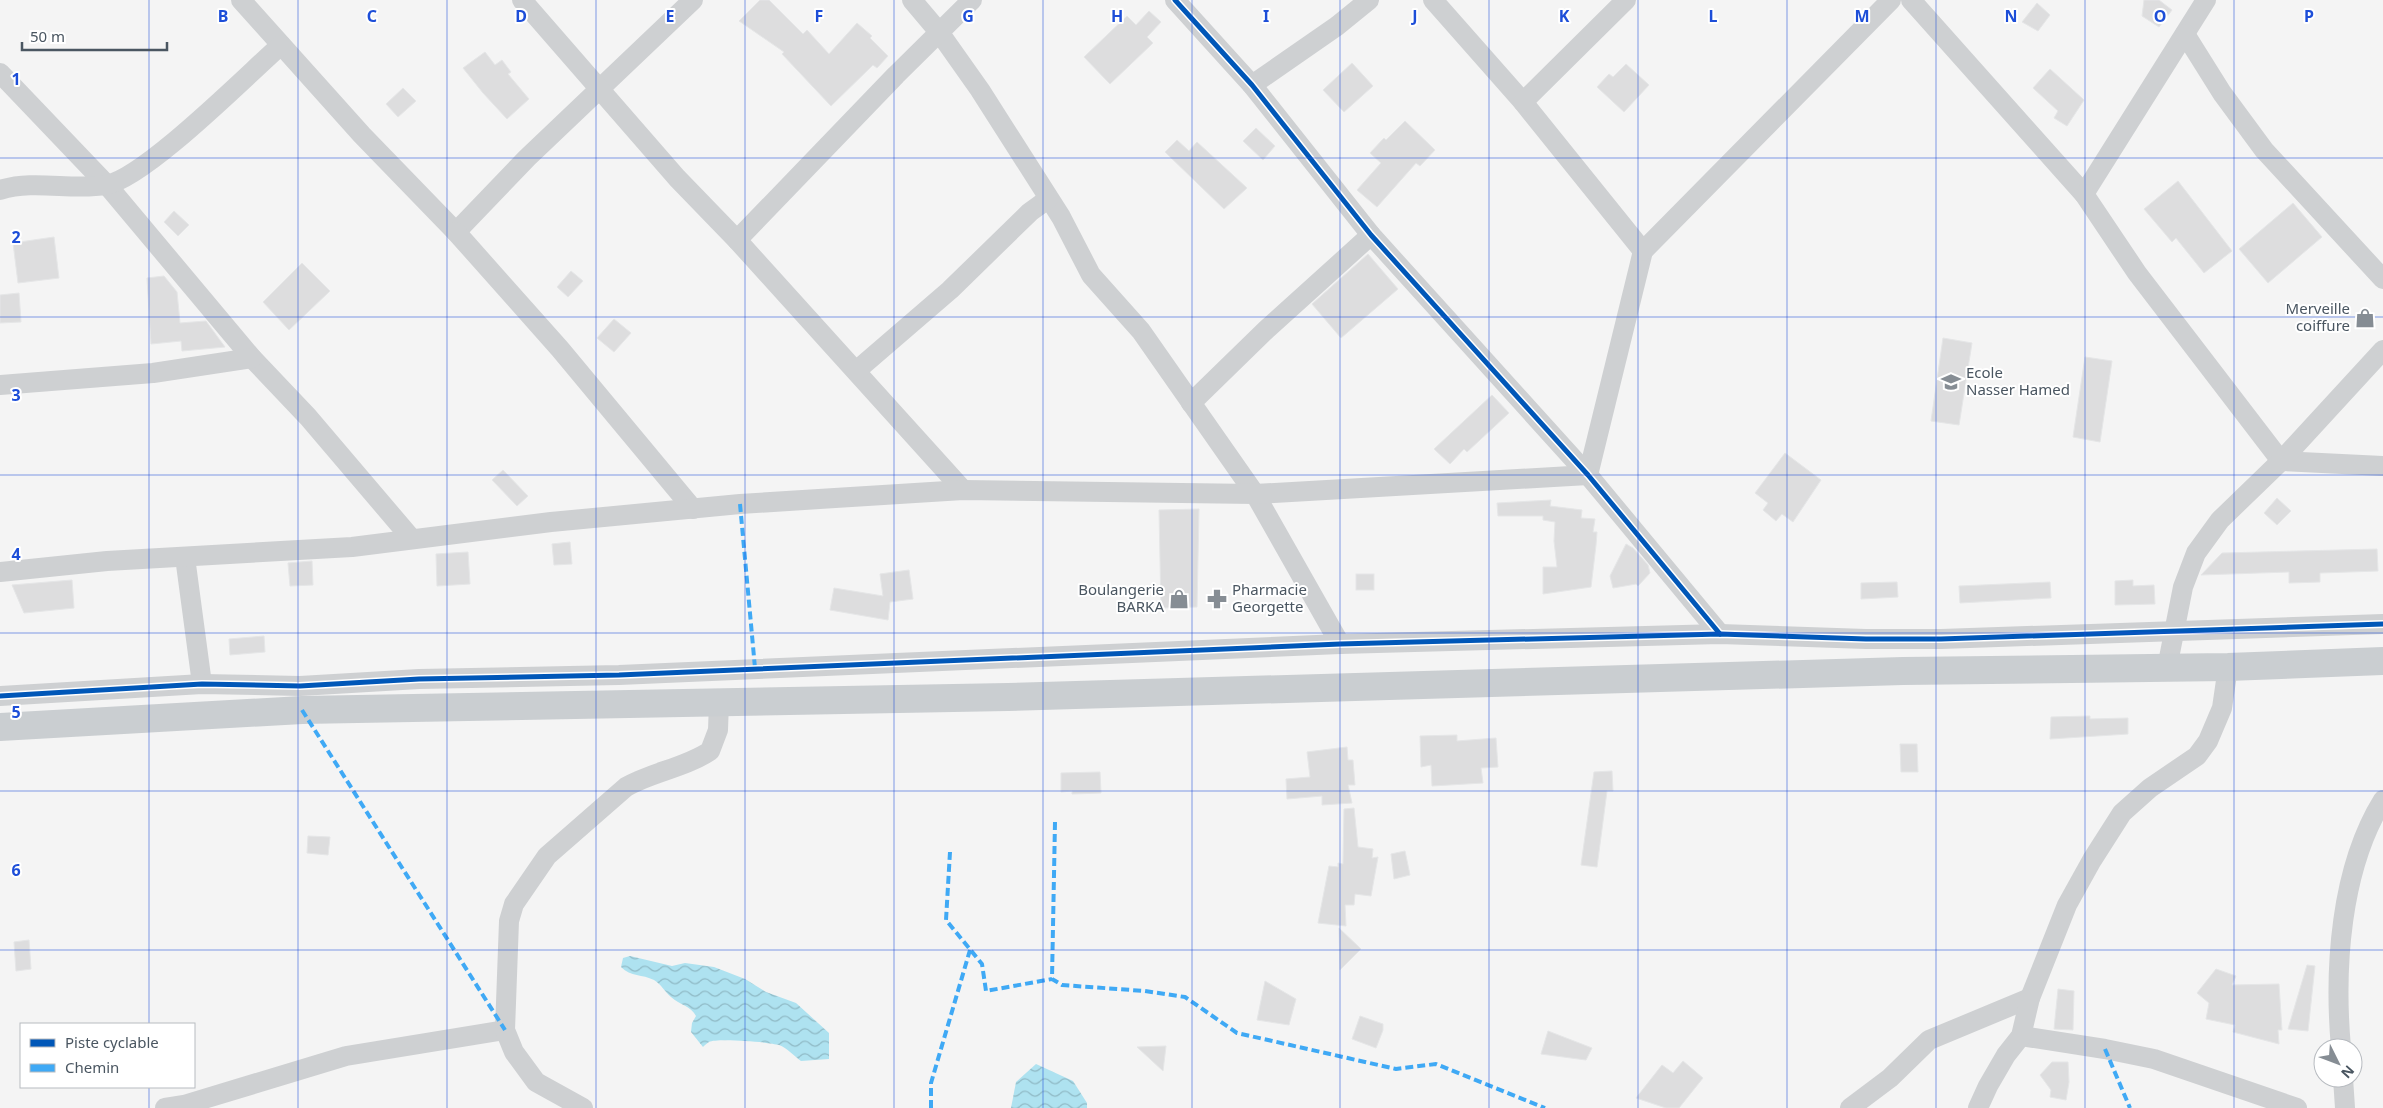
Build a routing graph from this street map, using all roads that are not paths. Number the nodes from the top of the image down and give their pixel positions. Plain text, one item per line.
1 (241, 0) edge
2 (522, 0) edge
3 (693, 0) edge
4 (912, 0) edge
5 (972, 0) edge
6 (1175, 0) edge
7 (1369, 0) edge
8 (1433, 0) edge
9 (1626, 0) edge
10 (1891, 0) edge
11 (1911, 0) edge
12 (2206, 0) edge
13 (939, 32) junction
14 (2185, 34) junction
15 (281, 44) junction
16 (0, 73) edge
17 (1252, 85) junction
18 (601, 90) junction
19 (1523, 102) junction
20 (107, 185) junction
21 (0, 190) edge
22 (2084, 194) junction
23 (1048, 199) junction
24 (456, 232) junction
25 (1371, 234) junction
26 (737, 240) junction
27 (1643, 251) junction
28 (2383, 279) edge
29 (2383, 350) edge
30 (252, 358) junction
31 (856, 371) junction
32 (0, 385) edge
33 (1191, 403) junction
34 (2281, 461) junction
35 (2383, 466) edge
36 (1588, 475) junction
37 (963, 490) junction
38 (1255, 494) junction
39 (693, 508) junction
40 (411, 538) junction
41 (186, 557) junction
42 (0, 572) edge
43 (2383, 624) edge
44 (2174, 632) junction
45 (1720, 634) junction
46 (1340, 644) junction
47 (2383, 662) edge
48 (2228, 667) junction
49 (2167, 668) junction
50 (202, 684) junction
51 (0, 696) edge
52 (719, 702) junction
53 (0, 727) edge
54 (2383, 800) edge
55 (2030, 998) junction
56 (505, 1030) junction
57 (2021, 1036) junction
58 (2340, 1038) edge
59 (2344, 1088) edge
60 (2346, 1107) edge
61 (165, 1108) edge
62 (583, 1108) edge
63 (1850, 1108) edge
64 (1978, 1108) edge
65 (2298, 1108) edge

1 - 15 street
2 - 18 street
3 - 18 street
4 - 13 street
5 - 13 street
6 - 17 street
7 - 17 street
8 - 19 street
9 - 19 street
10 - 27 street
11 - 22 street
12 - 14 street
13 - 23 street
13 - 26 street
14 - 22 street
14 - 28 street
15 - 20 street
15 - 24 street
16 - 20 street
17 - 25 street
18 - 24 street
18 - 26 street
19 - 27 street
20 - 21 street
20 - 30 street
22 - 34 street
23 - 31 street
23 - 33 street
24 - 39 street
25 - 33 street
25 - 36 street
26 - 31 street
27 - 36 street
29 - 34 street
30 - 32 street
30 - 40 street
31 - 37 street
33 - 38 street
34 - 35 street
34 - 44 street
36 - 38 street
36 - 45 street
37 - 38 street
37 - 39 street
38 - 46 street
39 - 40 street
40 - 41 street
41 - 42 street
41 - 50 street
43 - 44 street
44 - 45 street
44 - 49 street
45 - 46 street
46 - 50 street
47 - 48 main road
48 - 49 main road
48 - 55 street
49 - 52 main road
50 - 51 street
52 - 53 main road
52 - 56 street
54 - 58 street
55 - 57 street
55 - 63 street
56 - 61 street
56 - 62 street
57 - 64 street
57 - 65 street
59 - 60 street

